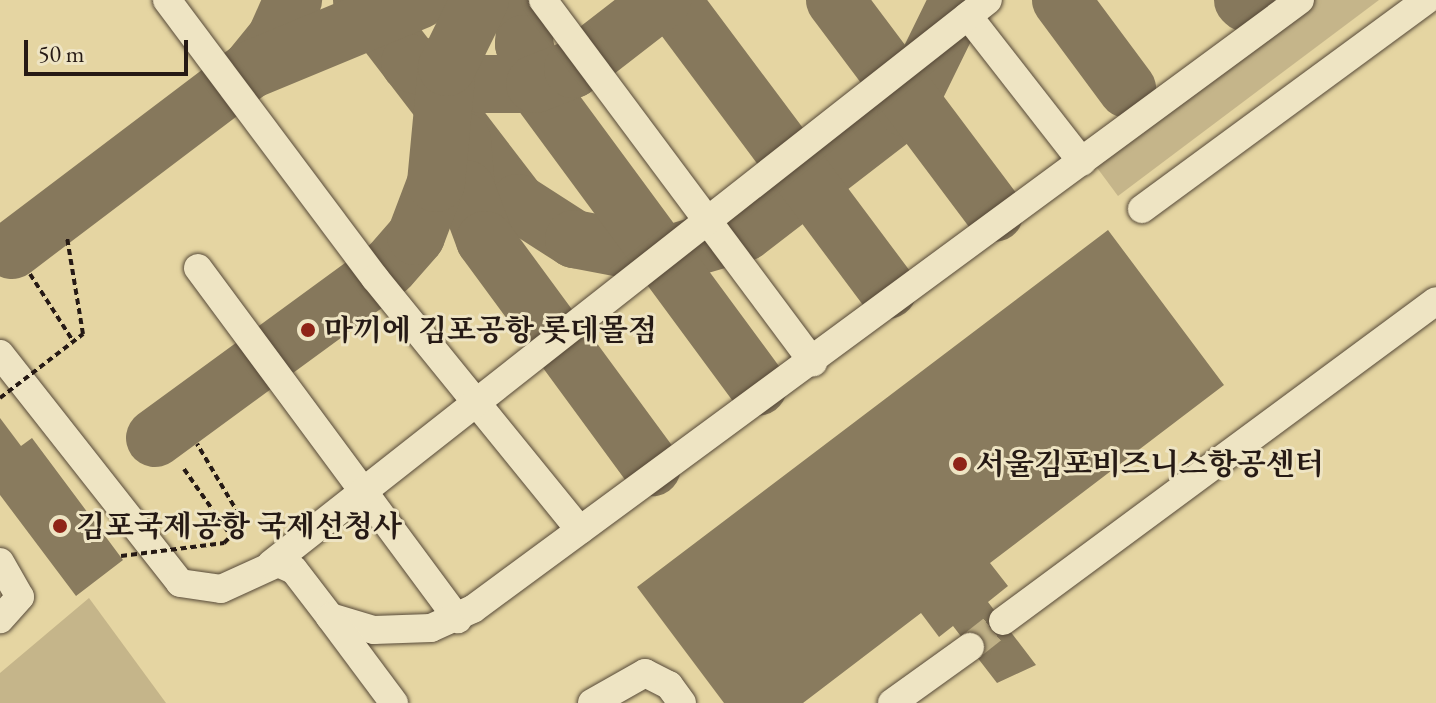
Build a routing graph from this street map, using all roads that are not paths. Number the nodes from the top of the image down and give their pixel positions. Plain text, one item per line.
1 (167, 0) edge
2 (543, 0) edge
3 (1300, 0) edge
4 (1426, 0) edge
5 (978, 8) edge
6 (1082, 162) junction
7 (1142, 209) dead end
8 (708, 220) junction
9 (198, 268) dead end
10 (1436, 301) edge
11 (0, 354) edge
12 (813, 362) junction
13 (476, 402) junction
14 (363, 491) junction
15 (580, 530) junction
16 (0, 562) edge
17 (271, 564) junction
18 (330, 617) junction
19 (0, 619) edge
20 (458, 619) junction
21 (1003, 621) tunnel mouth
22 (970, 647) tunnel mouth
23 (394, 703) edge
24 (592, 703) edge
25 (682, 703) edge
26 (892, 703) edge

1 - 13 lane
2 - 8 lane
3 - 6 lane
4 - 7 lane
5 - 6 lane
5 - 8 lane
6 - 12 lane
8 - 12 lane
8 - 13 lane
9 - 14 lane
10 - 21 lane
11 - 17 lane
12 - 15 lane
13 - 14 lane
13 - 15 lane
14 - 17 lane
14 - 20 lane
15 - 20 lane
16 - 19 lane
17 - 18 lane
18 - 20 lane
18 - 23 lane
22 - 26 lane
24 - 25 lane

